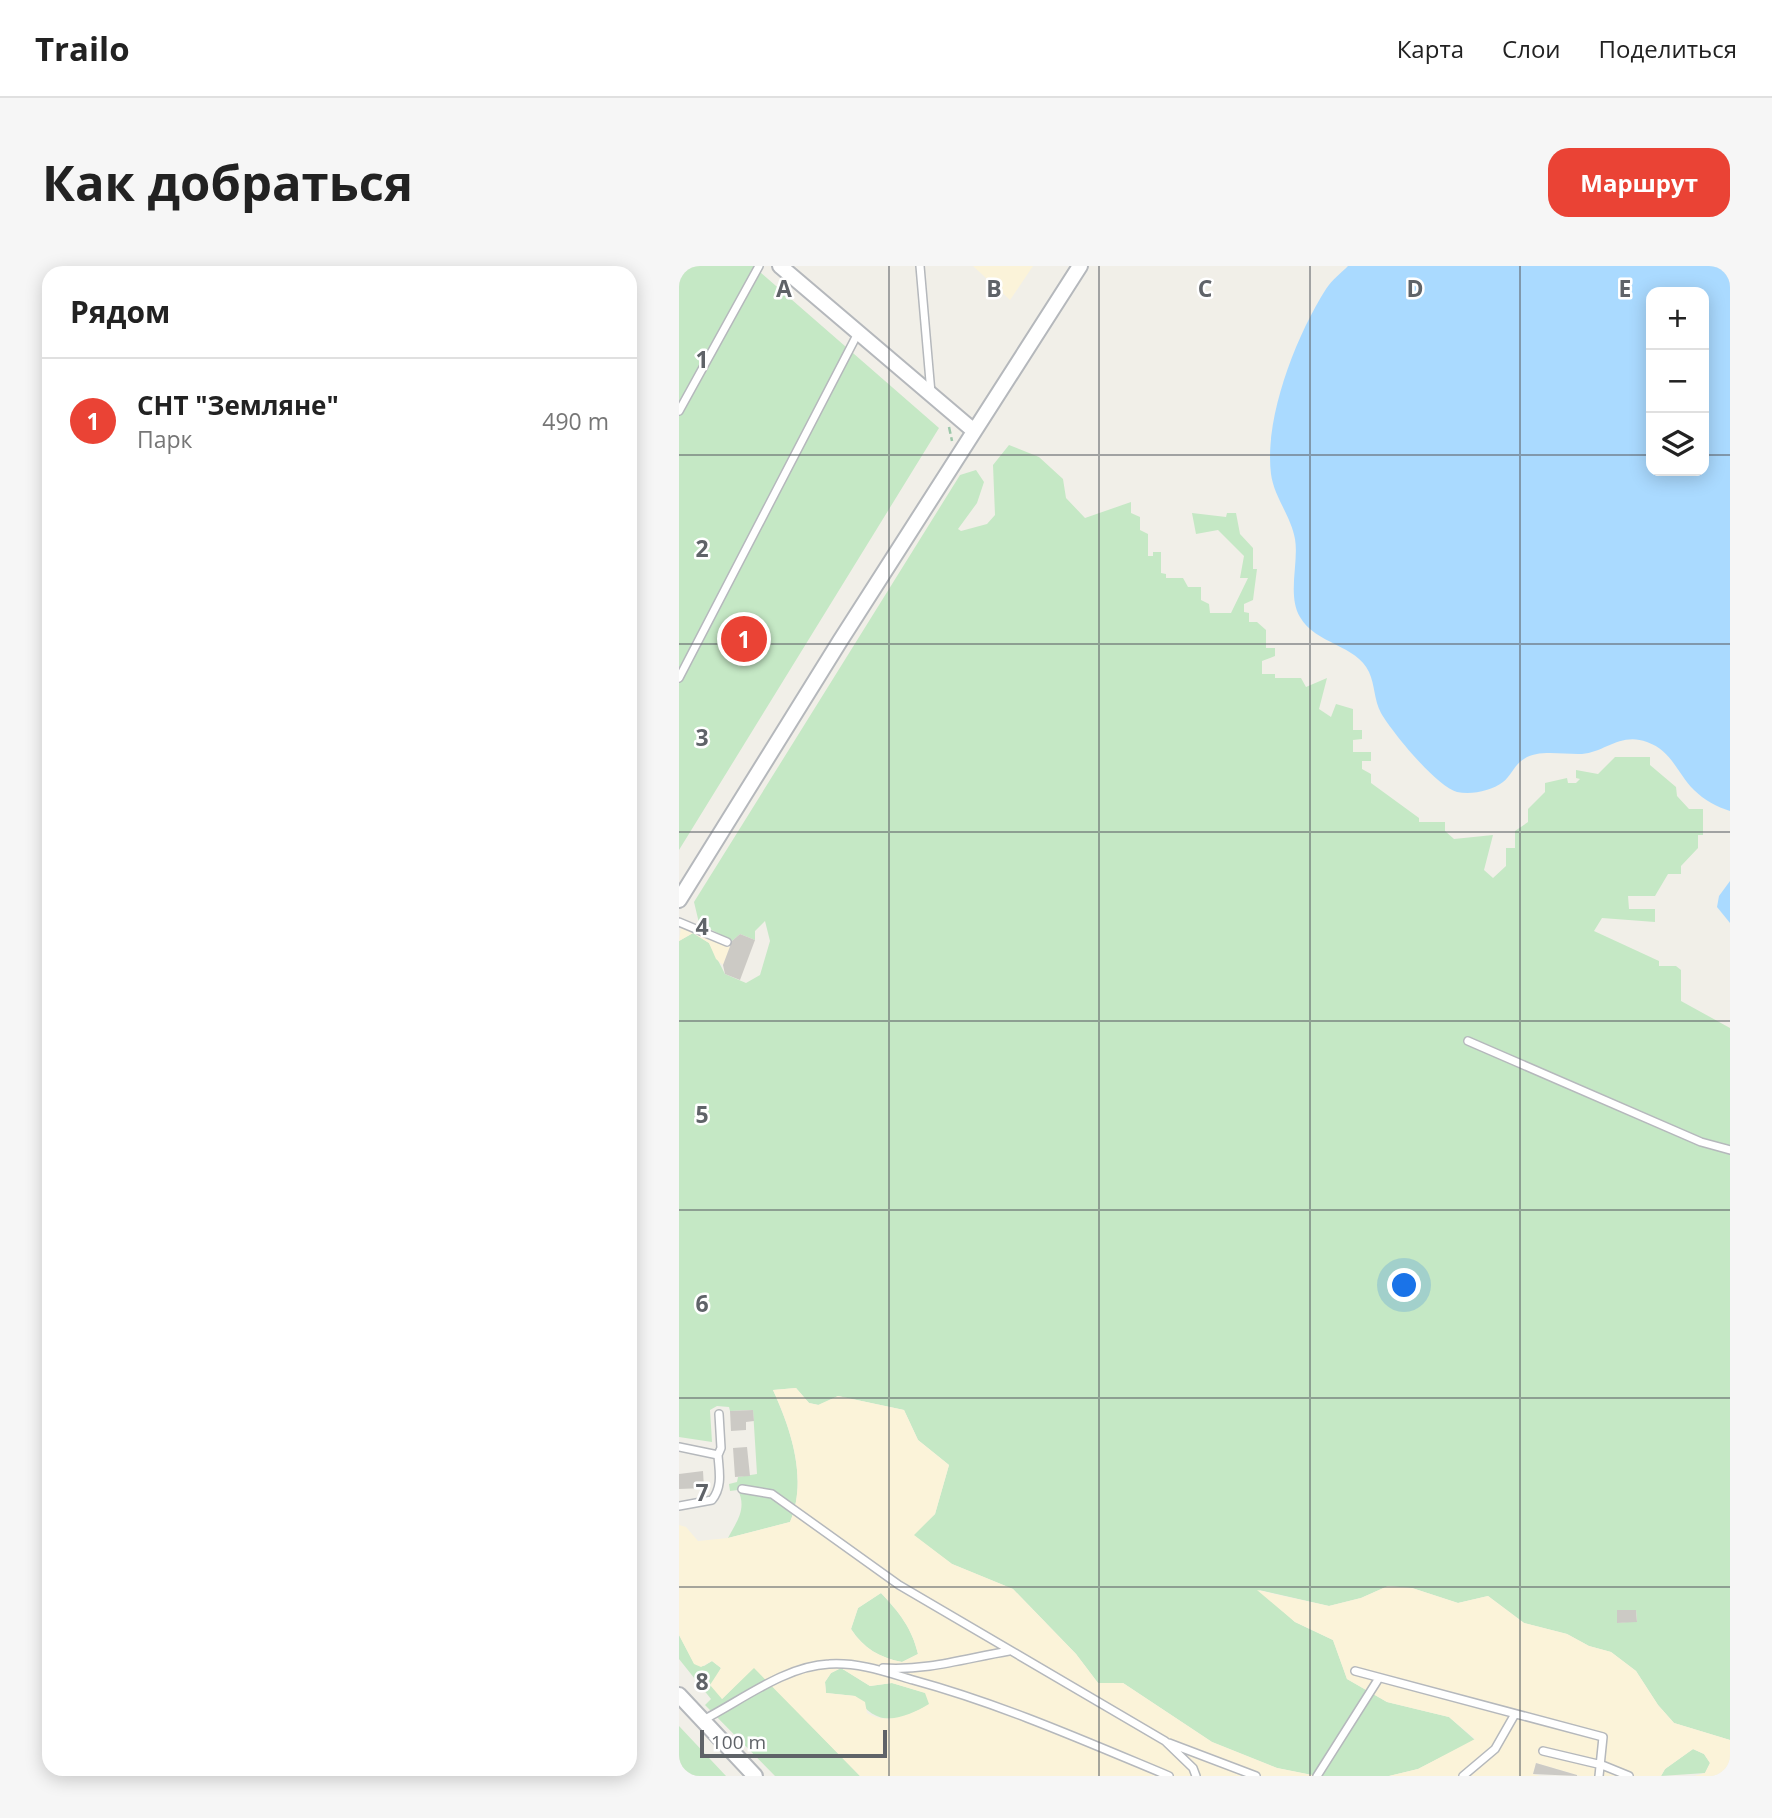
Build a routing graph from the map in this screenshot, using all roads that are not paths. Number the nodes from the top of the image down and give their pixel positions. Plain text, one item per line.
1 (759, 266) edge
2 (780, 266) edge
3 (920, 266) edge
4 (1080, 266) edge
5 (859, 332) junction
6 (931, 393) junction
7 (679, 411) edge
8 (974, 431) junction
9 (679, 678) edge
10 (681, 893) edge
11 (679, 908) edge
12 (679, 922) edge
13 (727, 942) dead end
14 (1468, 1041) dead end
15 (1730, 1150) edge
16 (719, 1414) dead end
17 (679, 1447) edge
18 (718, 1455) junction
19 (743, 1489) dead end
20 (679, 1506) edge
21 (1009, 1651) junction
22 (865, 1666) junction
23 (1355, 1671) dead end
24 (1379, 1678) junction
25 (679, 1695) edge
26 (685, 1706) edge
27 (1515, 1714) junction
28 (703, 1721) junction
29 (1165, 1741) junction
30 (1543, 1751) dead end
31 (1602, 1765) junction
32 (755, 1776) edge
33 (1169, 1776) edge
34 (1196, 1776) edge
35 (1256, 1776) edge
36 (1317, 1776) edge
37 (1463, 1776) edge
38 (1599, 1776) edge
39 (1629, 1776) edge

1 - 7 lane
2 - 5 street
3 - 6 lane
4 - 8 street
5 - 6 street
5 - 9 lane
6 - 8 street
8 - 10 street
10 - 11 street
12 - 13 lane
14 - 15 lane
16 - 18 lane
17 - 18 lane
18 - 20 lane
19 - 21 lane
21 - 22 lane
21 - 29 lane
22 - 28 lane
22 - 33 lane
23 - 24 lane
24 - 27 lane
24 - 36 lane
25 - 26 street
26 - 28 street
27 - 31 lane
27 - 37 lane
28 - 32 street
29 - 34 lane
29 - 35 lane
30 - 31 lane
31 - 38 lane
31 - 39 lane

